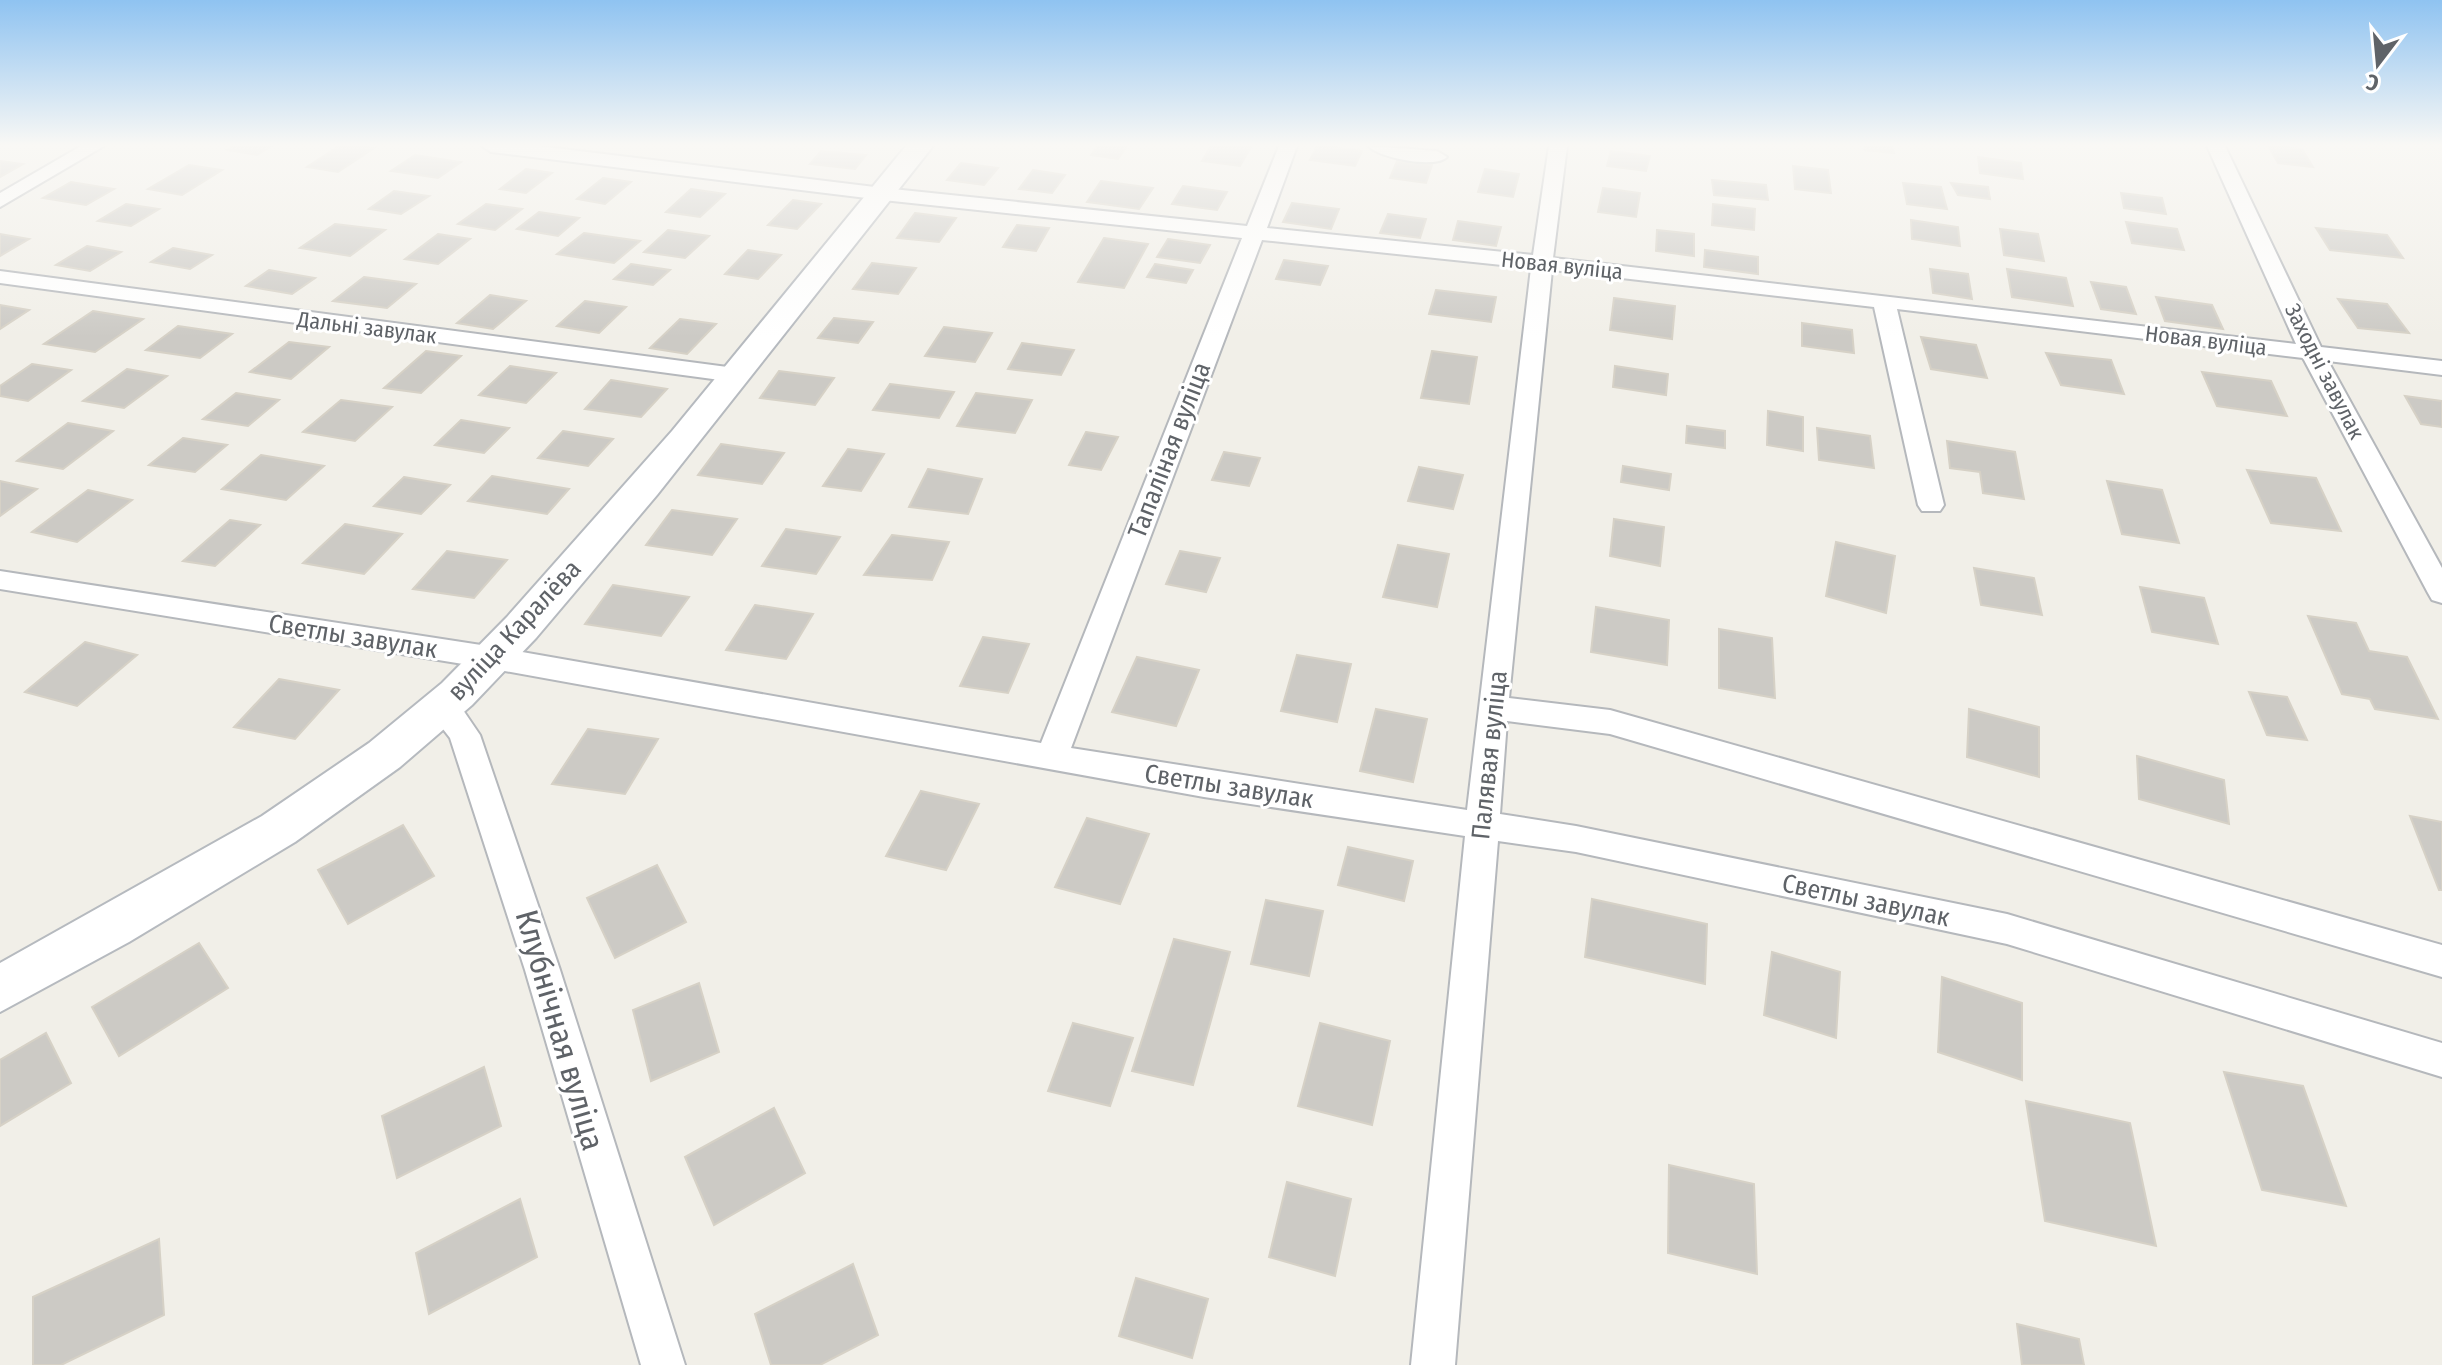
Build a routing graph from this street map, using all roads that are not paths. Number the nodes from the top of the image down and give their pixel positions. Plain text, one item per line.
1 (870, 210) edge
2 (1044, 210) edge
3 (1261, 210) edge
4 (1549, 210) edge
5 (2246, 210) edge
6 (1253, 230) junction
7 (1541, 262) junction
8 (0, 277) edge
9 (1884, 301) junction
10 (2312, 353) junction
11 (2442, 368) edge
12 (735, 375) junction
13 (1931, 505) dead end
14 (0, 580) edge
15 (2442, 593) edge
16 (494, 658) junction
17 (1494, 708) junction
18 (433, 716) junction
19 (1052, 756) junction
20 (1482, 825) junction
21 (2442, 961) edge
22 (0, 989) edge
23 (2442, 1060) edge
24 (663, 1365) edge
25 (1433, 1365) edge

1 - 12 main road, вуліца Каралёва
2 - 6 street, Новая вуліца
3 - 6 street, Тапаліная вуліца
4 - 7 street, Палявая вуліца
5 - 10 street, Заходні завулак
6 - 7 street, Новая вуліца
6 - 19 street, Тапаліная вуліца
7 - 9 street, Новая вуліца
7 - 17 street, Палявая вуліца
8 - 12 street, Дальні завулак
9 - 10 street, Новая вуліца
9 - 13 street
10 - 11 street, Новая вуліца
10 - 15 street, Заходні завулак
12 - 16 main road, вуліца Каралёва
14 - 16 street, Светлы завулак
16 - 18 main road, вуліца Каралёва
16 - 19 street, Светлы завулак
17 - 20 street, Палявая вуліца
17 - 21 street
18 - 22 main road, вуліца Каралёва
18 - 24 street, Клубнічная вуліца
19 - 20 street, Светлы завулак
20 - 23 street, Светлы завулак
20 - 25 street, Палявая вуліца

